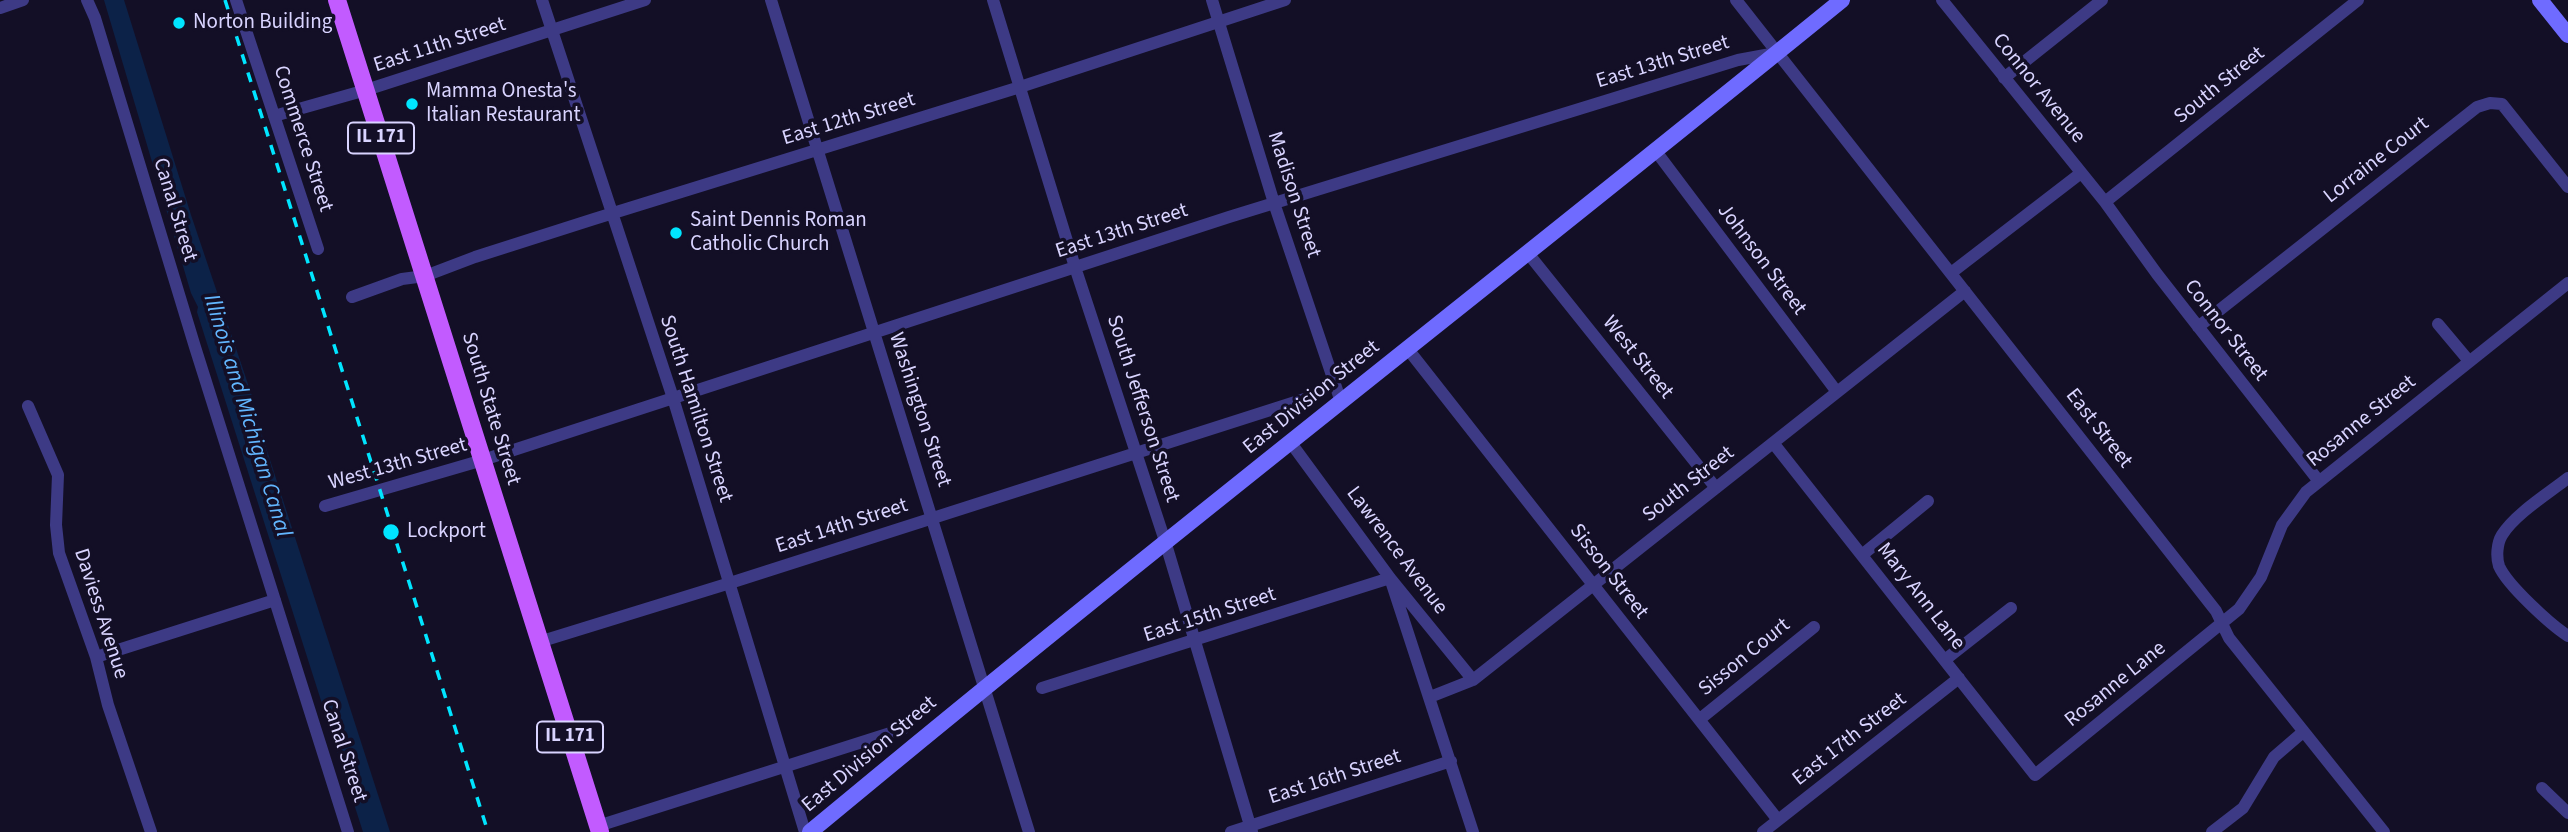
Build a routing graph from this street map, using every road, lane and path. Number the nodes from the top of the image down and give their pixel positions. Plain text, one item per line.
1 (23, 0) edge
2 (87, 0) edge
3 (236, 0) edge
4 (337, 0) edge
5 (542, 0) edge
6 (645, 0) edge
7 (771, 0) edge
8 (992, 0) edge
9 (1212, 0) edge
10 (1285, 0) edge
11 (1736, 0) edge
12 (1842, 0) edge
13 (1942, 0) edge
14 (2102, 0) edge
15 (2358, 0) edge
16 (2540, 0) edge
17 (0, 8) edge
18 (1218, 21) junction
19 (551, 30) junction
20 (2568, 35) edge
21 (1776, 53) junction
22 (2004, 78) junction
23 (1020, 87) junction
24 (366, 90) junction
25 (274, 116) junction
26 (817, 150) junction
27 (1655, 150) junction
28 (2081, 173) junction
29 (2568, 187) edge
30 (2105, 202) junction
31 (1274, 203) junction
32 (612, 214) junction
33 (318, 249) dead end
34 (1527, 252) junction
35 (1075, 267) junction
36 (1951, 273) junction
37 (425, 276) junction
38 (2568, 283) edge
39 (1965, 291) junction
40 (352, 297) dead end
41 (2438, 324) dead end
42 (2198, 327) junction
43 (874, 333) junction
44 (1407, 348) junction
45 (2469, 361) junction
46 (1837, 392) junction
47 (1314, 396) dead end
48 (673, 398) junction
49 (1341, 401) junction
50 (27, 406) dead end
51 (1291, 443) junction
52 (1774, 444) junction
53 (1136, 454) junction
54 (483, 460) junction
55 (2568, 478) edge
56 (2319, 481) junction
57 (1716, 488) junction
58 (1928, 501) dead end
59 (324, 506) dead end
60 (933, 518) junction
61 (1165, 541) junction
62 (1862, 555) junction
63 (1390, 578) junction
64 (730, 583) junction
65 (1593, 584) junction
66 (275, 600) junction
67 (2011, 608) dead end
68 (2221, 624) junction
69 (1814, 627) dead end
70 (2568, 636) edge
71 (539, 642) junction
72 (1193, 642) junction
73 (96, 657) junction
74 (1945, 660) junction
75 (1959, 678) junction
76 (1473, 680) junction
77 (984, 687) junction
78 (1042, 688) dead end
79 (1430, 697) junction
80 (1700, 719) junction
81 (902, 729) dead end
82 (2303, 732) junction
83 (1451, 761) junction
84 (785, 765) junction
85 (2035, 775) joint
86 (2542, 788) dead end
87 (2568, 813) edge
88 (1778, 820) junction
89 (599, 829) edge
90 (1251, 829) edge
91 (150, 832) edge
92 (348, 832) edge
93 (807, 832) edge
94 (1029, 832) edge
95 (1231, 832) edge
96 (1473, 832) edge
97 (1763, 832) edge
98 (2213, 832) edge
99 (2384, 832) edge

1 - 17 street
2 - 66 street, Canal Street
3 - 25 street, Commerce Street
4 - 24 main road, South State Street / IL 171
5 - 19 street, South Hamilton Street
6 - 19 street, East 11th Street
7 - 26 street, Washington Street
8 - 23 street, South Jefferson Street
9 - 18 street, Madison Street
10 - 18 street, East 12th Street
11 - 21 street, East Street
12 - 21 street, East Division Street
13 - 22 street, Connor Avenue
14 - 22 street
15 - 30 street, South Street
16 - 20 street
18 - 23 street, East 12th Street
18 - 31 street, Madison Street
19 - 24 street, East 11th Street
19 - 32 street, South Hamilton Street
21 - 27 street, East Division Street
21 - 31 street, East 13th Street
21 - 36 street, East Street
22 - 28 street, Connor Avenue
23 - 26 street, East 12th Street
23 - 35 street, South Jefferson Street
24 - 25 street, East 11th Street
24 - 37 main road, South State Street / IL 171
25 - 33 street, Commerce Street
26 - 32 street, East 12th Street
26 - 43 street, Washington Street
27 - 34 street, East Division Street
27 - 46 street, Johnson Street
28 - 30 street, Connor Avenue
28 - 36 street
29 - 42 street, Lorraine Court
30 - 42 street, Connor Street
31 - 35 street, East 13th Street
31 - 49 street, Madison Street
32 - 37 street, East 12th Street
32 - 48 street, South Hamilton Street
34 - 44 street, East Division Street
34 - 57 street, West Street
35 - 43 street, East 13th Street
35 - 53 street, South Jefferson Street
36 - 39 street, East Street
37 - 40 street, East 12th Street
37 - 54 main road, South State Street / IL 171
38 - 45 street, Rosanne Street
39 - 46 street, South Street
39 - 68 street, East Street
41 - 45 street
42 - 56 street, Connor Street
43 - 48 street, East 13th Street
43 - 60 street, Washington Street
44 - 49 street, East Division Street
44 - 65 street, Sisson Street
45 - 56 street, Rosanne Street
46 - 52 street, South Street
47 - 53 street, East 14th Street
48 - 54 street, East 13th Street
48 - 64 street, South Hamilton Street
49 - 51 street, East Division Street
50 - 73 street, Daviess Avenue
51 - 61 street, East Division Street
51 - 63 street, Lawrence Avenue
52 - 57 street, South Street
52 - 62 street, Mary Ann Lane
53 - 60 street, East 14th Street
53 - 61 street, South Jefferson Street
54 - 59 street, West 13th Street
54 - 71 main road, South State Street / IL 171
55 - 70 street
56 - 68 street, Rosanne Street
57 - 65 street, South Street
58 - 62 street
60 - 64 street, East 14th Street
60 - 77 street, Washington Street
61 - 72 street, South Jefferson Street
61 - 77 street, East Division Street
62 - 74 street, Mary Ann Lane
63 - 72 street, East 15th Street
63 - 76 street, Lawrence Avenue
63 - 79 street
64 - 71 street, East 14th Street
64 - 84 street, South Hamilton Street
65 - 76 street, South Street
65 - 80 street, Sisson Street
66 - 73 street
66 - 92 street, Canal Street
67 - 74 street
68 - 82 street, East Street
68 - 85 street, Rosanne Lane
69 - 80 street, Sisson Court
71 - 89 main road, South State Street / IL 171
72 - 78 street, East 15th Street
72 - 90 street, South Jefferson Street
73 - 91 street, Daviess Avenue
74 - 75 street, Mary Ann Lane
75 - 85 street, Mary Ann Lane
75 - 88 street, East 17th Street
76 - 79 street, South Street
77 - 93 street, East Division Street
77 - 94 street, Washington Street
79 - 83 street
80 - 88 street, Sisson Street
81 - 84 street
82 - 98 street
82 - 99 street, East Street
83 - 90 street, East 16th Street
83 - 96 street
84 - 89 street
84 - 93 street, South Hamilton Street
86 - 87 street
88 - 97 street, East 17th Street
90 - 95 street, East 16th Street

